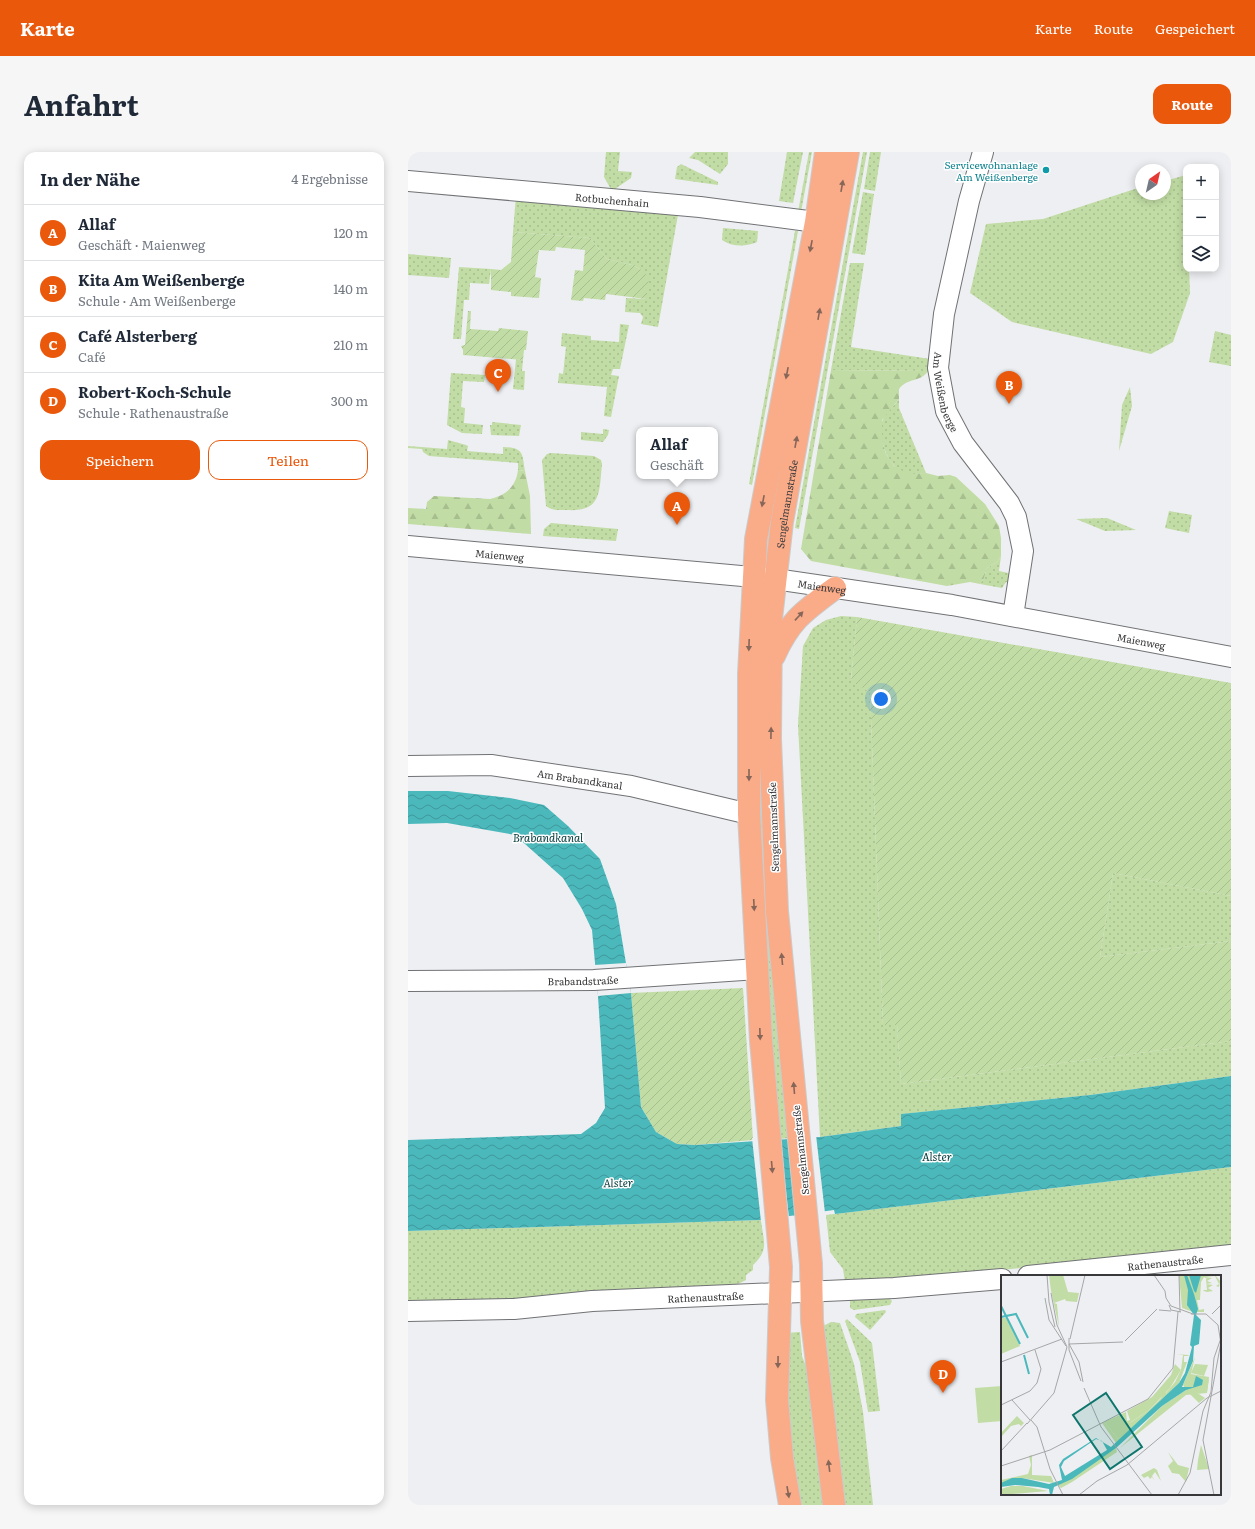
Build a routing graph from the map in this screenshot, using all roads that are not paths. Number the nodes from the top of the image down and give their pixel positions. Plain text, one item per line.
1 (826, 152) edge
2 (848, 152) edge
3 (983, 152) edge
4 (408, 181) edge
5 (816, 222) junction
6 (408, 546) edge
7 (754, 576) junction
8 (775, 579) junction
9 (835, 588) junction
10 (1013, 616) junction
11 (1231, 657) edge
12 (772, 661) junction
13 (408, 766) edge
14 (749, 814) junction
15 (758, 969) junction
16 (408, 981) edge
17 (1231, 1255) edge
18 (1038, 1275) edge
19 (1001, 1279) edge
20 (812, 1292) junction
21 (780, 1294) junction
22 (408, 1311) edge
23 (790, 1505) edge
24 (834, 1505) edge

1 - 5 main road
8 -> 2 main road, Sengelmannstraße
3 - 10 street, Am Weißenberge
4 - 5 street, Rotbuchenhain
5 -> 7 main road
6 - 7 street, Maienweg
7 - 8 street, Maienweg
7 -> 14 main road
8 - 9 street, Maienweg
8 - 12 main road, Sengelmannstraße
9 - 10 street, Maienweg
12 -> 9 main road
10 - 11 street, Maienweg
20 -> 12 main road, Sengelmannstraße
13 - 14 street, Am Brabandkanal
14 -> 15 main road
15 - 16 street, Brabandstraße
15 -> 21 main road
17 - 18 street, Rathenaustraße
19 - 20 street, Rathenaustraße
20 - 21 street, Rathenaustraße
24 -> 20 main road, Sengelmannstraße
21 - 22 street, Rathenaustraße
21 -> 23 main road

